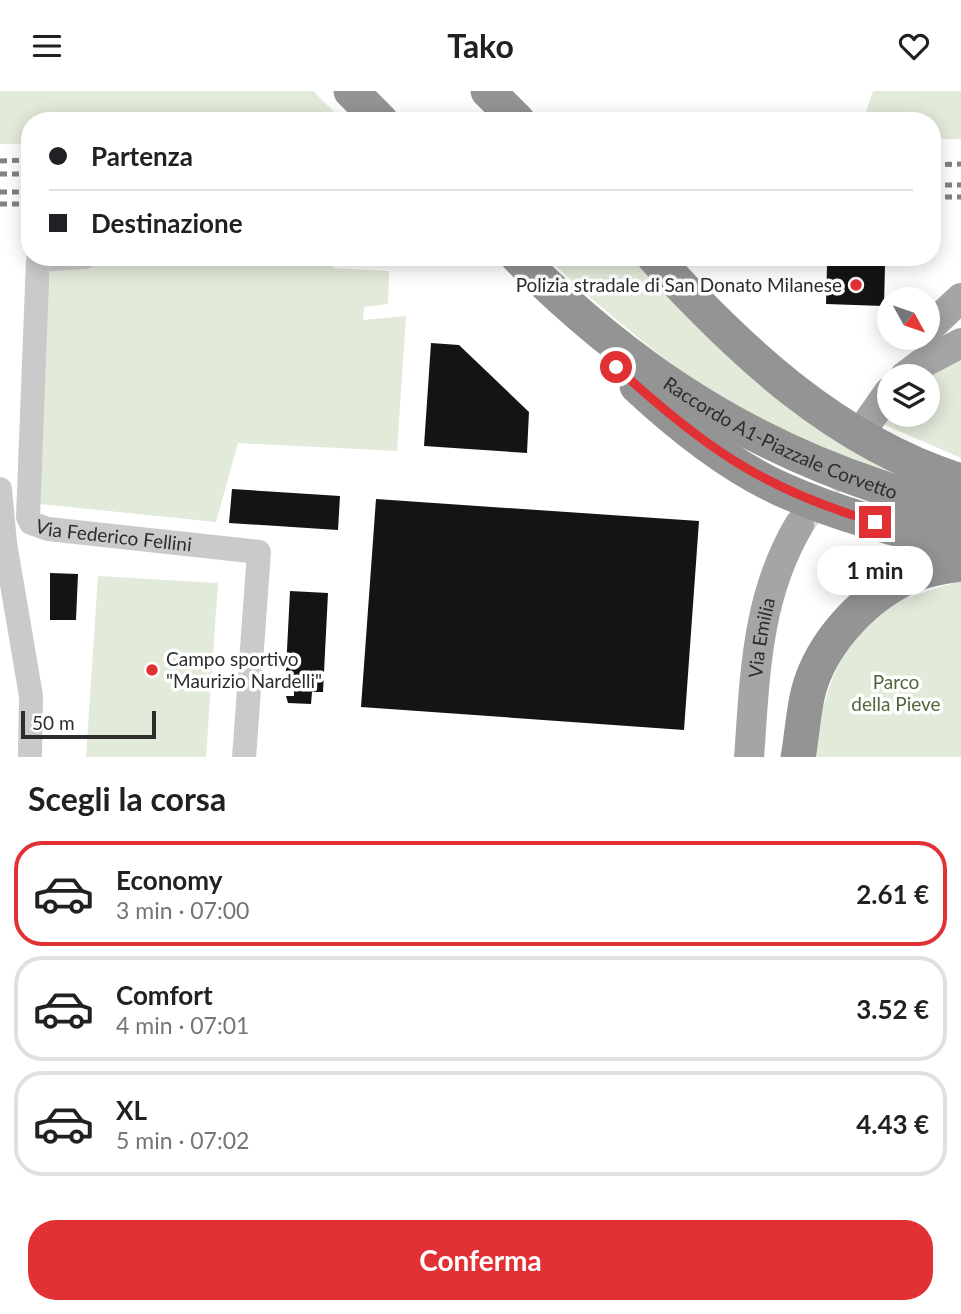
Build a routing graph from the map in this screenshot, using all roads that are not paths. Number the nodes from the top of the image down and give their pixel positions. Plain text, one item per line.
1 (351, 91) edge
2 (488, 91) edge
3 (372, 112) edge
4 (509, 112) edge
5 (38, 266) edge
6 (528, 266) edge
7 (662, 266) edge
8 (961, 298) edge
9 (566, 305) junction
10 (940, 318) edge
11 (961, 344) edge
12 (921, 364) edge
13 (877, 409) edge
14 (870, 419) tunnel mouth
15 (961, 481) edge
16 (0, 489) edge
17 (961, 512) edge
18 (0, 519) edge
19 (29, 520) junction
20 (799, 525) tunnel mouth
21 (961, 545) edge
22 (961, 564) edge
23 (30, 757) edge
24 (244, 757) edge
25 (749, 757) edge
26 (799, 757) edge

1 - 3 highway
2 - 4 highway
5 - 19 street, Via Federico Fellini
6 - 9 highway, Raccordo A1-Piazzale Corvetto
7 - 15 highway, Raccordo A1-Piazzale Corvetto
8 - 10 main road
9 - 17 highway, Raccordo A1-Piazzale Corvetto
9 - 21 highway
11 - 12 main road
13 - 14 main road
16 - 23 street, bridge
18 - 19 street
19 - 24 street, Via Federico Fellini
20 - 25 main road, Via Emilia
22 - 26 highway

